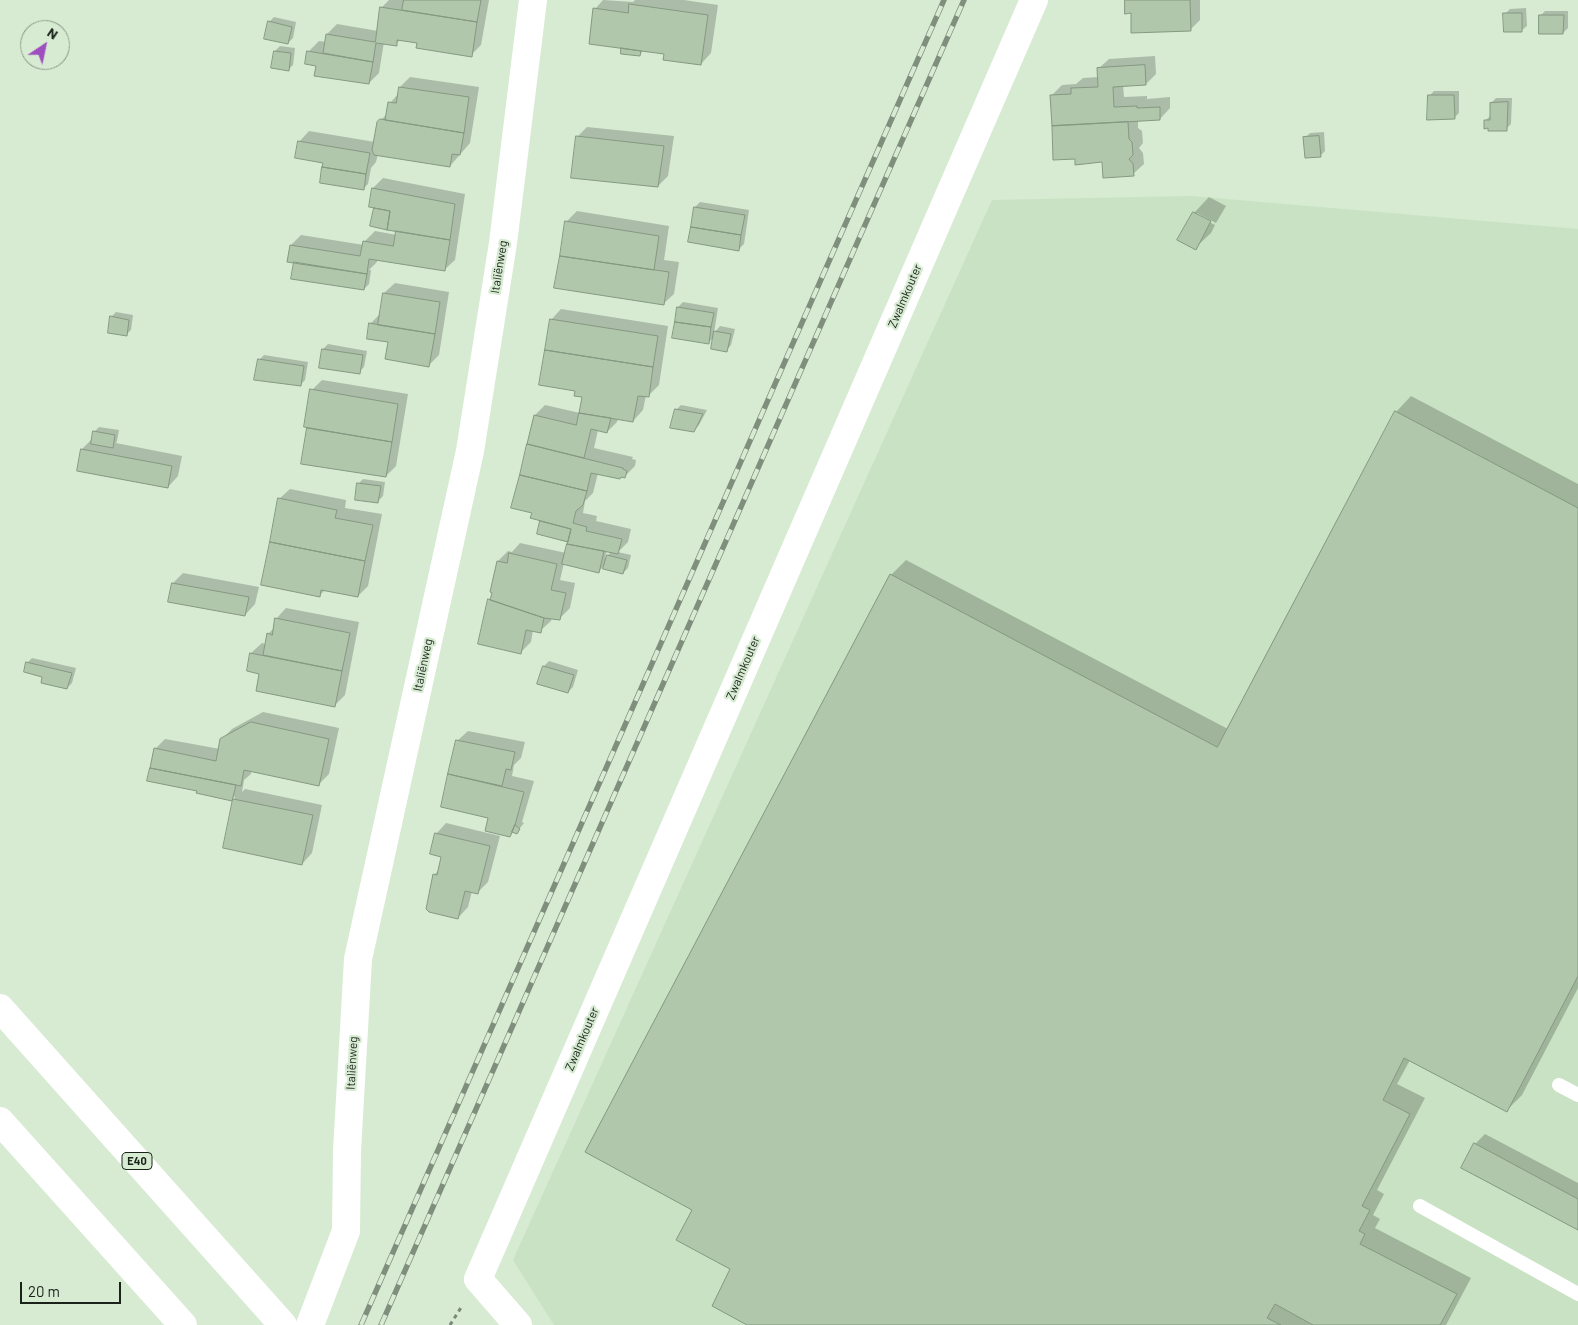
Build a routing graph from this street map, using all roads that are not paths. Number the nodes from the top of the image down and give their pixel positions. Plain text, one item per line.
1 (533, 0) edge
2 (1034, 0) edge
3 (0, 1008) edge
4 (1560, 1085) dead end
5 (1578, 1095) edge
6 (0, 1121) edge
7 (1420, 1206) dead end
8 (1578, 1294) edge
9 (279, 1320) edge
10 (183, 1325) edge
11 (310, 1325) edge
12 (518, 1325) edge

1 - 11 main road, Italiënweg
2 - 12 main road, Zwalmkouter
3 - 9 main road, E40
4 - 5 lane
6 - 10 main road
7 - 8 lane

